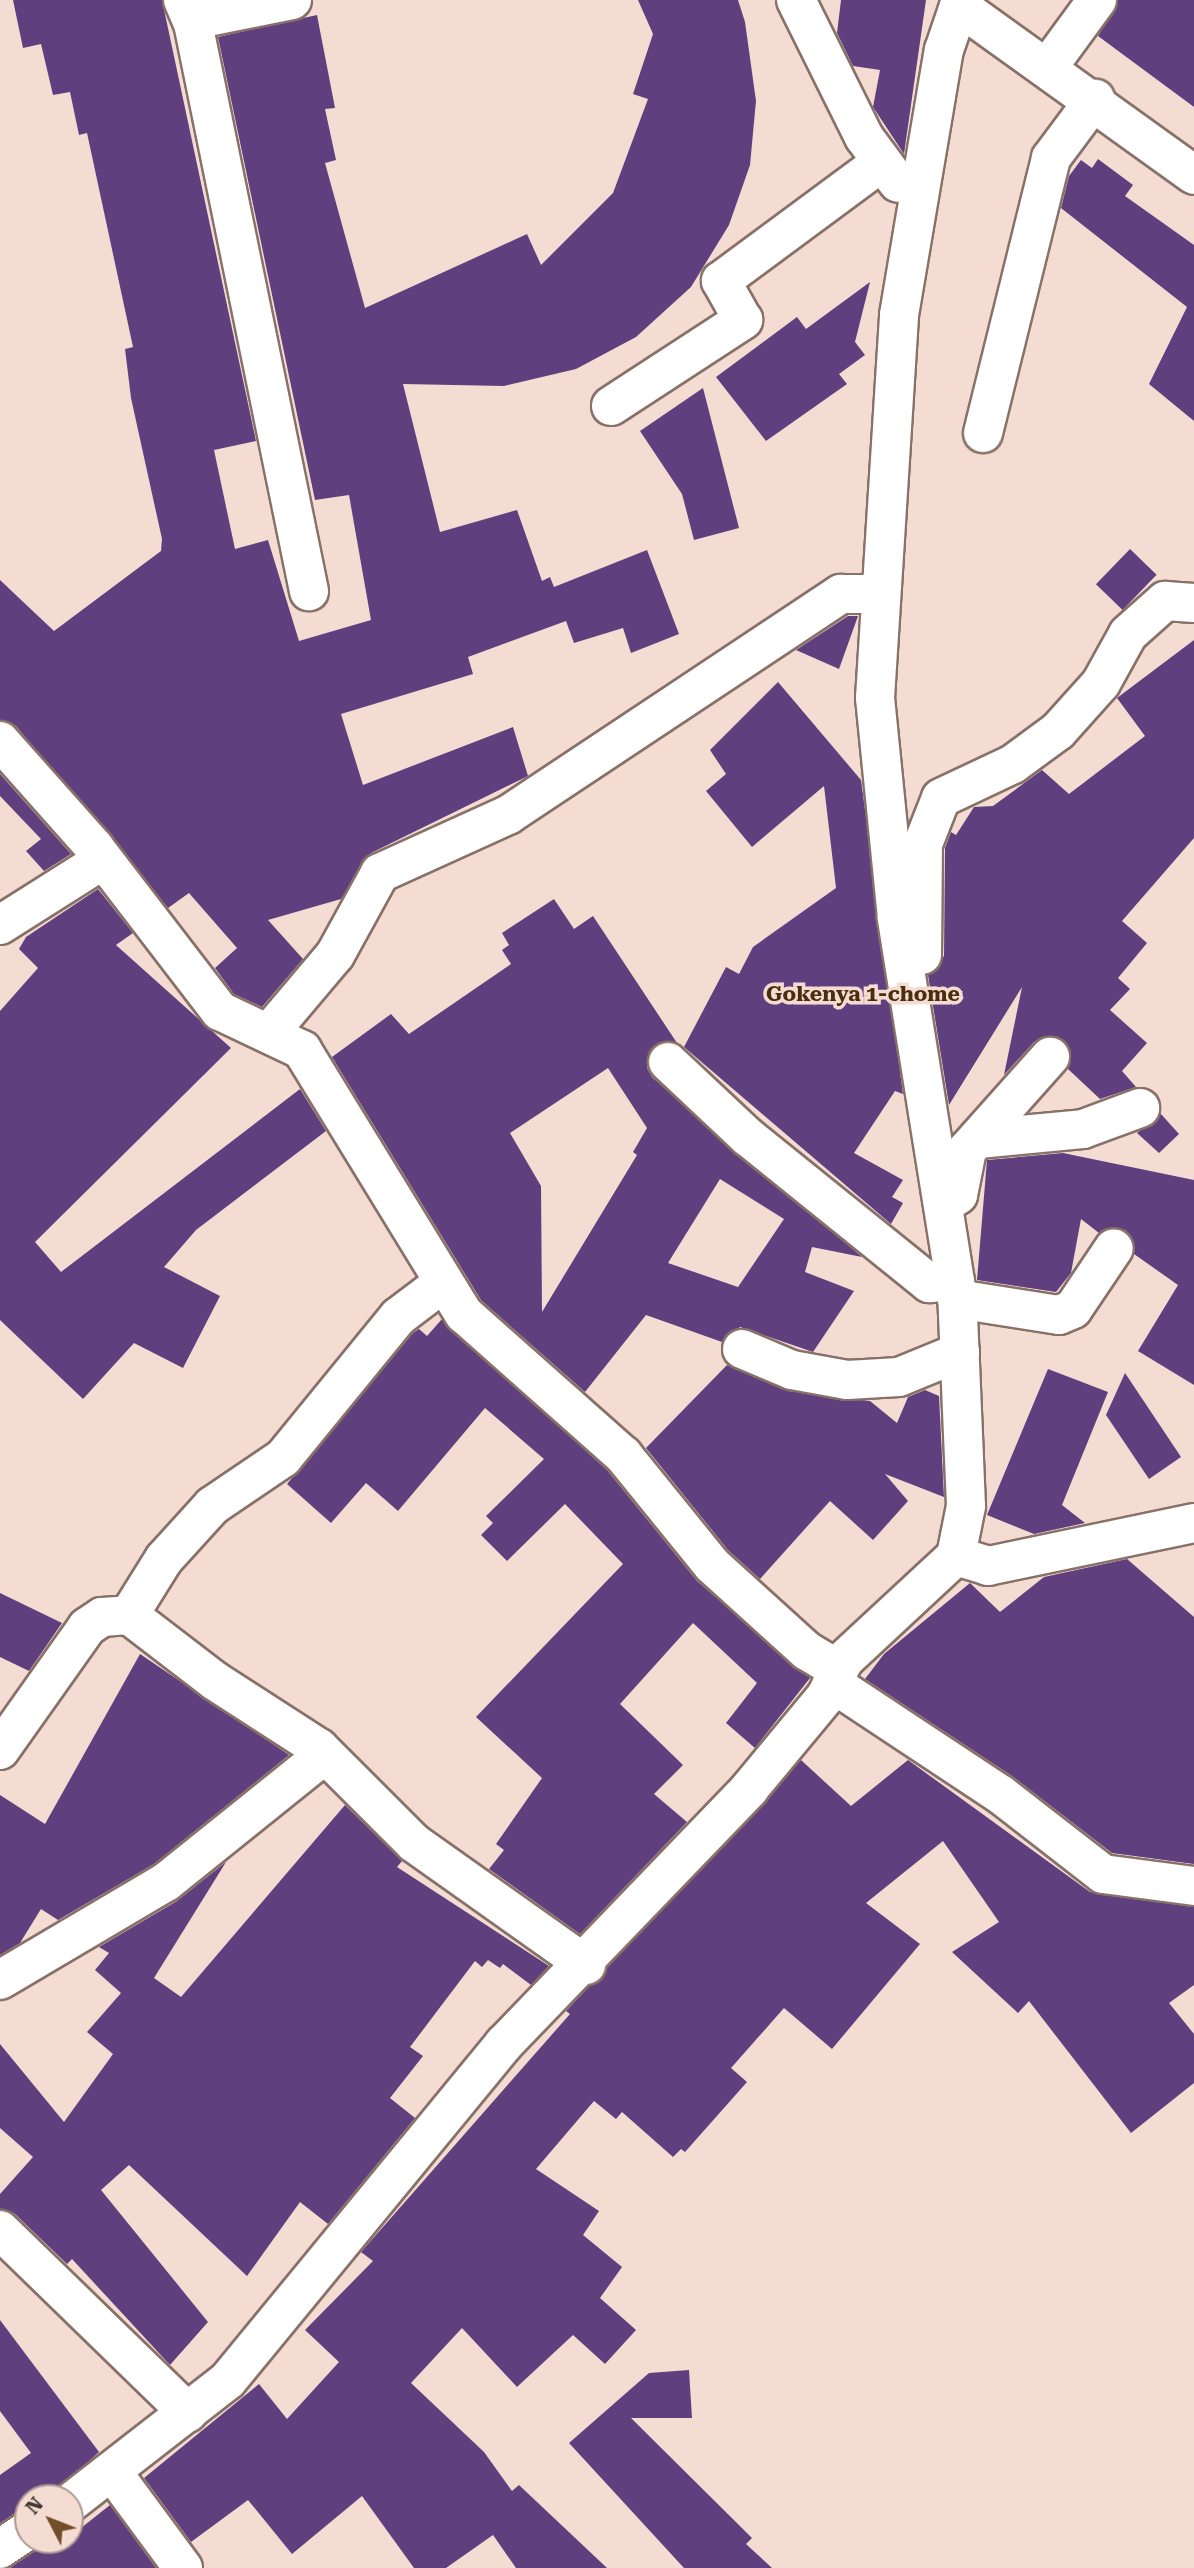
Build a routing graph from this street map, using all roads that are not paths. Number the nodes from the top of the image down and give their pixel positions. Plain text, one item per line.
1 (292, 0) edge
2 (796, 0) edge
3 (1097, 0) edge
4 (960, 3) edge
5 (187, 10) edge
6 (1048, 67) junction
7 (1095, 99) junction
8 (880, 164) junction
9 (1194, 175) edge
10 (919, 192) junction
11 (611, 406) dead end
12 (983, 433) dead end
13 (309, 591) dead end
14 (878, 594) junction
15 (1194, 603) edge
16 (0, 741) edge
17 (103, 860) junction
18 (0, 925) edge
19 (905, 964) junction
20 (269, 1032) junction
21 (1050, 1058) dead end
22 (668, 1062) dead end
23 (1140, 1108) dead end
24 (978, 1139) junction
25 (945, 1204) junction
26 (1114, 1248) dead end
27 (443, 1283) junction
28 (956, 1290) junction
29 (742, 1349) dead end
30 (960, 1352) junction
31 (1194, 1522) edge
32 (956, 1556) junction
33 (129, 1615) junction
34 (835, 1676) junction
35 (0, 1750) edge
36 (324, 1755) junction
37 (1194, 1886) edge
38 (586, 1965) junction
39 (0, 1980) edge
40 (0, 2230) edge
41 (188, 2413) junction
42 (113, 2473) junction
43 (84, 2493) edge
44 (183, 2568) edge

1 - 5 street
2 - 8 street
3 - 6 street
4 - 6 street
4 - 10 street
5 - 13 street
6 - 7 street
7 - 9 street
7 - 12 street
8 - 10 street
8 - 11 street
10 - 14 street
14 - 19 street
14 - 20 street
15 - 19 street
16 - 17 street
17 - 18 street
17 - 20 street
19 - 25 street
20 - 27 street
21 - 24 street
22 - 28 street
23 - 24 street
24 - 25 street
25 - 28 street
26 - 28 street
27 - 33 street
27 - 34 street
28 - 30 street
29 - 30 street
30 - 32 street
31 - 32 street
32 - 34 street
33 - 35 street
33 - 36 street
34 - 37 street
34 - 38 street
36 - 38 street
36 - 39 street
38 - 41 street
40 - 41 street
41 - 42 street
42 - 43 street
42 - 44 street

